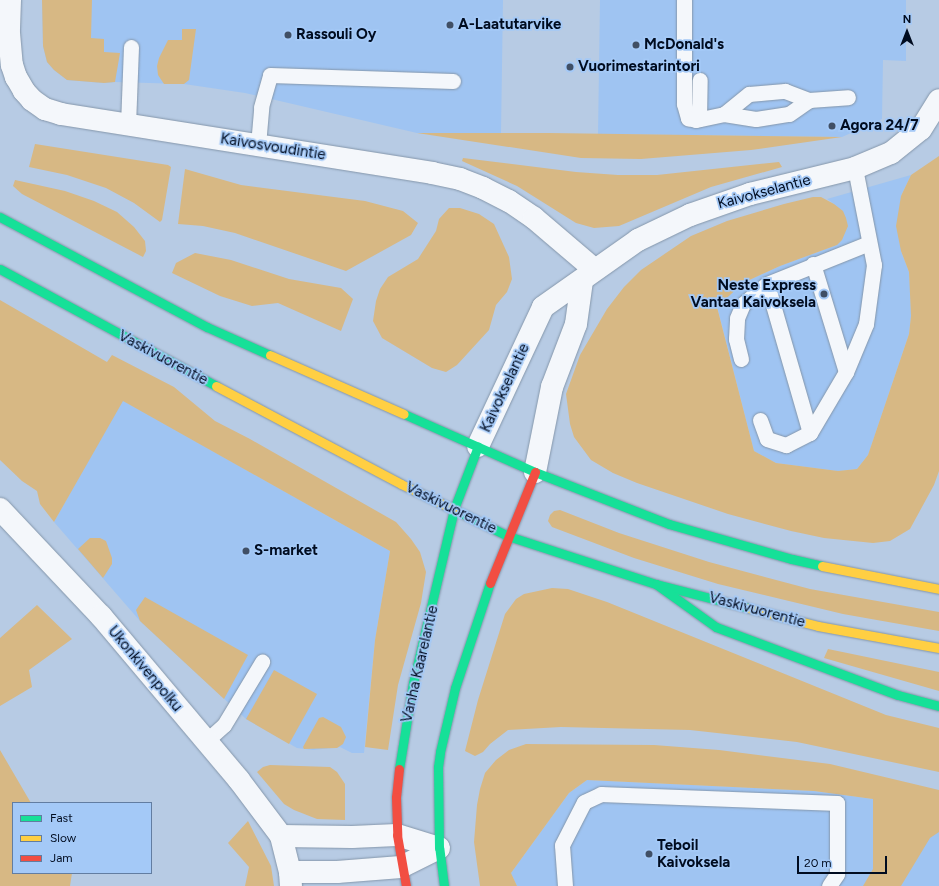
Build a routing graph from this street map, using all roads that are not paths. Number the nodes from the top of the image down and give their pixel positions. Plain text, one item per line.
1 (10, 0) edge
2 (684, 0) edge
3 (131, 47) dead end
4 (700, 80) dead end
5 (454, 81) dead end
6 (848, 97) dead end
7 (809, 100) junction
8 (939, 100) edge
9 (724, 114) junction
10 (699, 119) junction
11 (128, 125) junction
12 (258, 145) junction
13 (855, 168) junction
14 (0, 217) edge
15 (869, 242) junction
16 (813, 264) junction
17 (0, 269) edge
18 (588, 275) junction
19 (767, 284) junction
20 (741, 359) dead end
21 (846, 372) junction
22 (760, 420) dead end
23 (810, 433) junction
24 (478, 446) junction
25 (535, 472) junction
26 (0, 509) edge
27 (454, 509) junction
28 (508, 536) junction
29 (656, 584) junction
30 (939, 589) edge
31 (939, 648) edge
32 (262, 662) dead end
33 (939, 706) edge
34 (205, 742) junction
35 (397, 835) junction
36 (281, 836) junction
37 (439, 848) junction
38 (403, 876) edge
39 (290, 879) edge
40 (444, 886) edge
41 (565, 886) edge
42 (829, 886) edge

1 - 11 street, Kaivosvoudintie
2 - 10 lane
3 - 11 lane
4 - 10 lane
5 - 12 lane
6 - 7 lane
7 - 9 lane
7 - 9 lane
8 - 13 street, Kaivokselantie
9 - 10 lane
11 - 12 street, Kaivosvoudintie
12 - 18 street, Kaivosvoudintie
13 - 15 lane
13 - 18 street, Kaivokselantie
14 - 24 main road
15 - 16 lane
15 - 21 lane
16 - 19 lane
16 - 21 lane
17 - 27 main road, Vaskivuorentie
18 - 24 street, Kaivokselantie
18 - 25 street
19 - 20 lane
19 - 23 lane
21 - 23 lane
22 - 23 lane
24 - 25 main road
24 - 27 main road, Vanha Kaarelantie
25 - 28 main road
25 - 30 main road
26 - 34 street, Ukonkivenpolku
27 - 28 main road, Vaskivuorentie
27 - 35 main road, Vanha Kaarelantie
28 - 29 main road, Vaskivuorentie
28 - 37 main road
29 - 31 main road, Vaskivuorentie
29 - 33 main road
32 - 34 lane
34 - 36 street, Ukonkivenpolku
35 - 36 street
35 - 37 street
35 - 38 main road, Vanha Kaarelantie
36 - 39 street, Ukonkivenpolku
37 - 38 street, Ukonkivenpolku
37 - 40 main road
38 - 39 street, Ukonkivenpolku
41 - 42 lane

